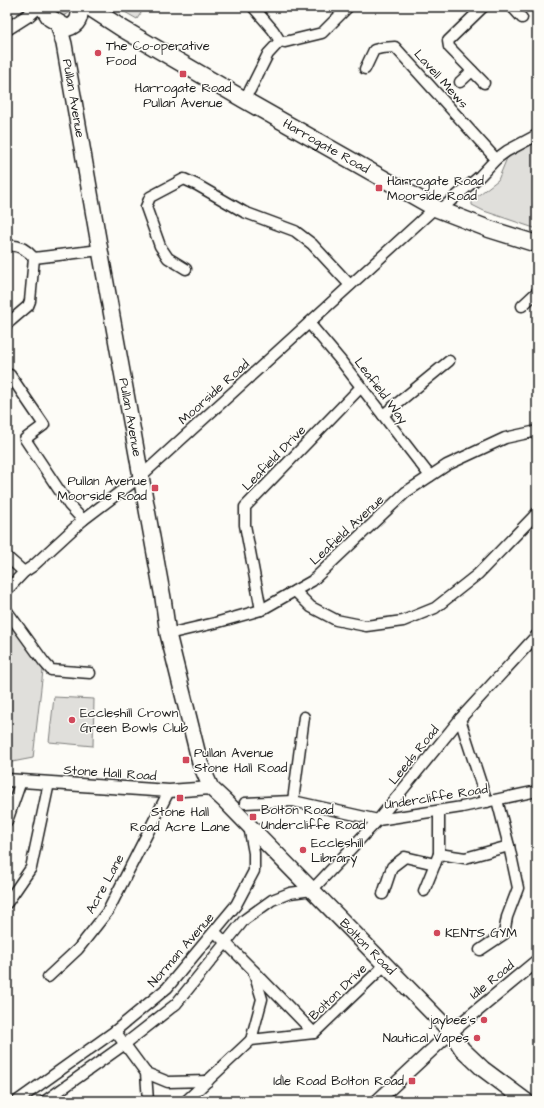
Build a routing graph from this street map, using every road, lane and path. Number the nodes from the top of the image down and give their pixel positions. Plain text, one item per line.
1 (38, 7) edge
2 (79, 7) edge
3 (89, 7) edge
4 (253, 7) edge
5 (348, 7) edge
6 (483, 7) edge
7 (512, 7) edge
8 (29, 15) junction
9 (522, 18) dead end
10 (59, 20) edge
11 (7, 28) edge
12 (123, 29) junction
13 (280, 41) junction
14 (365, 69) dead end
15 (472, 71) junction
16 (460, 82) dead end
17 (484, 83) dead end
18 (243, 99) junction
19 (537, 135) edge
20 (496, 159) junction
21 (437, 209) junction
22 (537, 244) edge
23 (7, 246) edge
24 (100, 250) junction
25 (34, 258) junction
26 (186, 269) dead end
27 (350, 285) junction
28 (537, 292) edge
29 (522, 306) dead end
30 (309, 323) junction
31 (7, 324) edge
32 (449, 361) dead end
33 (10, 375) dead end
34 (361, 387) junction
35 (383, 415) junction
36 (537, 431) edge
37 (141, 476) junction
38 (430, 476) junction
39 (537, 513) edge
40 (84, 520) junction
41 (7, 557) edge
42 (24, 572) junction
43 (7, 590) edge
44 (295, 591) junction
45 (261, 610) junction
46 (7, 611) edge
47 (168, 634) junction
48 (535, 642) edge
49 (90, 673) dead end
50 (304, 717) dead end
51 (460, 719) junction
52 (7, 780) edge
53 (21, 781) junction
54 (49, 783) junction
55 (211, 788) junction
56 (537, 791) edge
57 (169, 792) junction
58 (293, 801) junction
59 (492, 801) junction
60 (245, 803) dead end
61 (439, 811) junction
62 (378, 820) junction
63 (7, 821) edge
64 (249, 826) junction
65 (509, 846) junction
66 (439, 854) junction
67 (435, 864) junction
68 (312, 890) junction
69 (424, 891) dead end
70 (383, 894) dead end
71 (7, 903) edge
72 (214, 932) junction
73 (225, 944) junction
74 (480, 950) dead end
75 (537, 961) edge
76 (385, 965) junction
77 (253, 970) junction
78 (48, 977) dead end
79 (114, 1031) junction
80 (451, 1032) junction
81 (314, 1033) junction
82 (251, 1040) junction
83 (125, 1044) junction
84 (146, 1073) junction
85 (208, 1081) junction
86 (17, 1101) edge
87 (45, 1101) edge
88 (148, 1101) edge
89 (186, 1101) edge
90 (377, 1101) edge
91 (526, 1101) edge

1 - 8 street
2 - 10 highway
3 - 12 highway
4 - 13 street
5 - 13 street
6 - 15 street
7 - 9 street
8 - 10 street
8 - 11 street
10 - 12 highway
10 - 24 main road, Pullan Avenue
12 - 18 highway, Harrogate Road
13 - 18 street
14 - 20 street, Lavell Mews
15 - 16 street
15 - 17 street
18 - 21 highway, Harrogate Road
19 - 20 street, Moorside Road
20 - 21 street, Moorside Road
21 - 22 highway, Harrogate Road
21 - 27 street, Moorside Road
23 - 25 street
24 - 25 street
24 - 37 main road, Pullan Avenue
25 - 31 street
26 - 27 street
27 - 30 street, Moorside Road
28 - 29 street
30 - 34 street, Leafield Way
30 - 37 street, Moorside Road
32 - 35 street
33 - 40 street
34 - 35 street, Leafield Way
34 - 45 street, Leafield Drive
35 - 38 street, Leafield Way
36 - 38 street, Leafield Avenue
37 - 40 street, Moorside Road
37 - 47 main road, Pullan Avenue
38 - 44 street, Leafield Avenue
39 - 44 street
40 - 42 street, Moorside Road
41 - 42 street
42 - 43 street, Moorside Road
44 - 45 street, Leafield Avenue
45 - 47 street, Leafield Avenue
46 - 49 street
47 - 55 main road, Pullan Avenue
48 - 51 street, Leeds Road
50 - 58 street
51 - 59 street
51 - 62 street, Leeds Road
52 - 53 street, Stone Hall Road
53 - 54 street, Stone Hall Road
53 - 63 street
54 - 57 street, Stone Hall Road
54 - 71 street
55 - 57 street, Stone Hall Road
55 - 64 main road, Bolton Road
56 - 59 street, Undercliffe Road
57 - 78 street, Acre Lane
58 - 60 street, Undercliffe Road
58 - 62 street, Undercliffe Road
59 - 61 street, Undercliffe Road
59 - 65 street
61 - 62 street, Undercliffe Road
61 - 66 street
62 - 68 street, Leeds Road
64 - 68 main road, Bolton Road
64 - 72 street, Norman Avenue
65 - 66 street
65 - 74 street
66 - 67 street
67 - 69 street
67 - 70 street
68 - 73 street
68 - 76 main road, Bolton Road
72 - 73 street
72 - 79 street, Norman Avenue
73 - 77 street
73 - 83 street
75 - 80 street, Idle Road
76 - 80 main road, Bolton Road
76 - 81 street, Bolton Drive
77 - 81 street
77 - 82 street
79 - 83 street
79 - 86 street, Norman Avenue
80 - 90 street, Idle Road
80 - 91 main road, Bolton Road
81 - 82 street, Bolton Drive
82 - 85 street
83 - 84 street
83 - 87 street
84 - 85 street
84 - 88 street
85 - 89 street

